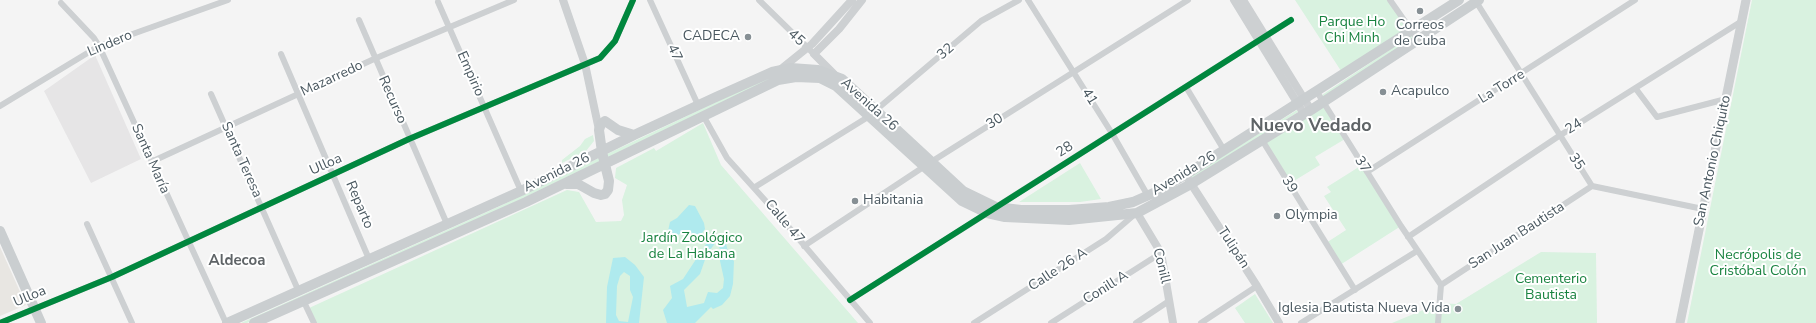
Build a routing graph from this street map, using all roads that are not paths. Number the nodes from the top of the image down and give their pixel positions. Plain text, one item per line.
1 (228, 0) edge
2 (514, 0) edge
3 (563, 0) edge
4 (633, 0) edge
5 (650, 0) edge
6 (759, 0) edge
7 (852, 0) edge
8 (862, 0) edge
9 (1019, 0) edge
10 (1028, 0) edge
11 (1188, 0) edge
12 (1234, 0) edge
13 (1243, 0) edge
14 (1390, 0) edge
15 (1459, 0) edge
16 (1635, 0) edge
17 (1746, 0) edge
18 (1477, 1) edge
19 (438, 2) dead end
20 (61, 4) dead end
21 (359, 20) dead end
22 (1291, 20) dead end
23 (1742, 21) junction
24 (839, 22) junction
25 (450, 28) junction
26 (1410, 30) junction
27 (1262, 39) junction
28 (1418, 40) junction
29 (98, 46) junction
30 (811, 51) junction
31 (281, 54) dead end
32 (374, 59) junction
33 (585, 64) junction
34 (781, 69) junction
35 (1074, 71) junction
36 (834, 74) junction
37 (1522, 74) junction
38 (1186, 87) junction
39 (1636, 88) junction
40 (1317, 92) junction
41 (211, 94) dead end
42 (299, 94) junction
43 (1726, 99) junction
44 (1301, 102) junction
45 (1323, 102) junction
46 (698, 105) junction
47 (0, 106) edge
48 (485, 107) junction
49 (1308, 112) junction
50 (872, 113) junction
51 (704, 117) junction
52 (602, 125) junction
53 (226, 127) junction
54 (1113, 134) junction
55 (634, 135) junction
56 (1559, 136) junction
57 (409, 139) junction
58 (1262, 140) junction
59 (1224, 150) junction
60 (602, 152) junction
61 (151, 162) junction
62 (605, 163) junction
63 (927, 165) junction
64 (1367, 172) junction
65 (333, 175) junction
66 (1188, 179) junction
67 (562, 185) junction
68 (1592, 186) junction
69 (754, 187) junction
70 (521, 191) junction
71 (1148, 196) junction
72 (261, 207) junction
73 (996, 207) junction
74 (1703, 209) junction
75 (987, 213) junction
76 (1137, 213) junction
77 (87, 224) dead end
78 (447, 224) junction
79 (0, 231) edge
80 (1408, 237) junction
81 (188, 243) junction
82 (804, 246) junction
83 (1417, 251) junction
84 (1161, 253) junction
85 (369, 259) junction
86 (112, 277) junction
87 (1257, 286) junction
88 (1441, 286) junction
89 (1355, 290) junction
90 (299, 292) junction
91 (850, 300) junction
92 (304, 302) junction
93 (1169, 302) junction
94 (35, 308) junction
95 (0, 323) edge
96 (41, 323) edge
97 (132, 323) edge
98 (226, 323) edge
99 (254, 323) edge
100 (314, 323) edge
101 (870, 323) edge
102 (975, 323) edge
103 (1051, 323) edge
104 (1136, 323) edge
105 (1173, 323) edge
106 (1201, 323) edge
107 (1279, 323) edge
108 (1301, 323) edge
109 (1438, 323) edge
110 (1680, 323) edge

1 - 29 street, Lindero
2 - 25 street, Mazarredo
3 - 33 street
4 - 33 street, Ulloa
5 - 46 street, 47
6 - 30 street, 45
7 - 24 street
8 - 24 street
9 - 50 street, 32
10 - 35 street, 41
11 - 35 street, 30
12 - 27 street
13 - 27 street
14 - 26 street
15 - 26 main road, Avenida 26
16 - 37 street, La Torre
17 - 23 main road, San Antonio Chiquito
18 - 28 main road, Avenida 26
18 - 37 street, 35
19 - 25 street, Empirio
20 - 29 street, Santa María
21 - 32 street, Recurso
22 - 27 street, 28
23 - 39 street, 24
23 - 43 main road, San Antonio Chiquito
24 - 30 street
25 - 32 street, Mazarredo
25 - 48 street, Empirio
26 - 28 street
26 - 40 main road, Avenida 26
27 - 38 street, 28
27 - 44 street
28 - 45 main road, Avenida 26
29 - 47 street, Lindero
29 - 61 street, Santa María
30 - 34 street
30 - 36 street, 45
31 - 42 street, Reparto
32 - 42 street, Mazarredo
32 - 57 street, Recurso
33 - 48 street, Ulloa
33 - 52 street
34 - 36 main road, Avenida 26
34 - 46 main road, Avenida 26
35 - 54 street, 41
35 - 63 street, 30
36 - 50 main road, Avenida 26
37 - 56 street, 35
37 - 64 street, La Torre
38 - 54 street, 28
38 - 59 street
39 - 43 street
39 - 56 street, 24
40 - 44 main road, Avenida 26
40 - 45 street, 37
41 - 53 street, Santa Teresa
42 - 53 street, Mazarredo
42 - 65 street, Reparto
43 - 74 main road, San Antonio Chiquito
44 - 49 street
44 - 59 main road, Avenida 26
45 - 49 main road, Avenida 26
45 - 64 street, 37
46 - 55 main road, Avenida 26
48 - 57 street, Ulloa
48 - 70 street, Empirio
49 - 58 main road, Avenida 26
50 - 51 main road, Avenida 26
50 - 63 main road, Avenida 26
50 - 69 street, 32
51 - 62 main road, Avenida 26
51 - 69 street, Calle 47
52 - 55 main road
52 - 60 main road
53 - 61 street, Mazarredo
53 - 72 street, Santa Teresa
54 - 71 street, 41
54 - 73 street, 28
55 - 60 main road, Avenida 26
56 - 68 street, 35
56 - 80 street, 24
57 - 65 street, Ulloa
57 - 78 street, Recurso
58 - 66 main road, Avenida 26
58 - 89 street, 39
59 - 66 main road, Avenida 26
60 - 62 main road
60 - 70 main road, Avenida 26
61 - 81 street, Santa María
62 - 67 main road, Avenida 26
62 - 67 main road
63 - 73 main road, Avenida 26
63 - 75 main road, Avenida 26
63 - 82 street, 30
64 - 80 street, 37
65 - 72 street, Ulloa
65 - 85 street, Reparto
66 - 71 main road, Avenida 26
66 - 76 main road, Avenida 26
66 - 87 street, Tulipán
67 - 92 main road, Avenida 26
68 - 74 street, 35
68 - 88 street, San Juan Bautista
69 - 82 street, Calle 47
70 - 78 main road, Avenida 26
71 - 73 main road, Avenida 26
71 - 76 main road
72 - 81 street, Ulloa
72 - 90 street, Santa Teresa
73 - 75 street, 28
74 - 110 main road, San Antonio Chiquito
75 - 76 main road, Avenida 26
75 - 91 street, 28
76 - 84 street, Conill
76 - 102 street, Calle 26 A
77 - 86 street
78 - 85 main road, Avenida 26
79 - 94 main road
80 - 83 street, 37
81 - 86 street, Ulloa
81 - 98 street, Santa María
82 - 91 street, Calle 47
83 - 88 street, 37
83 - 89 street
84 - 93 street, Conill
84 - 103 street, Conill A
85 - 90 main road, Avenida 26
86 - 94 street, Ulloa
86 - 97 street
87 - 106 street
87 - 107 street, Tulipán
88 - 109 street
89 - 108 street
90 - 98 main road, Avenida 26
91 - 101 street, Calle 47
92 - 99 main road, Avenida 26
92 - 100 street
93 - 104 street
93 - 105 street, Conill
94 - 95 street, Ulloa
94 - 96 main road

